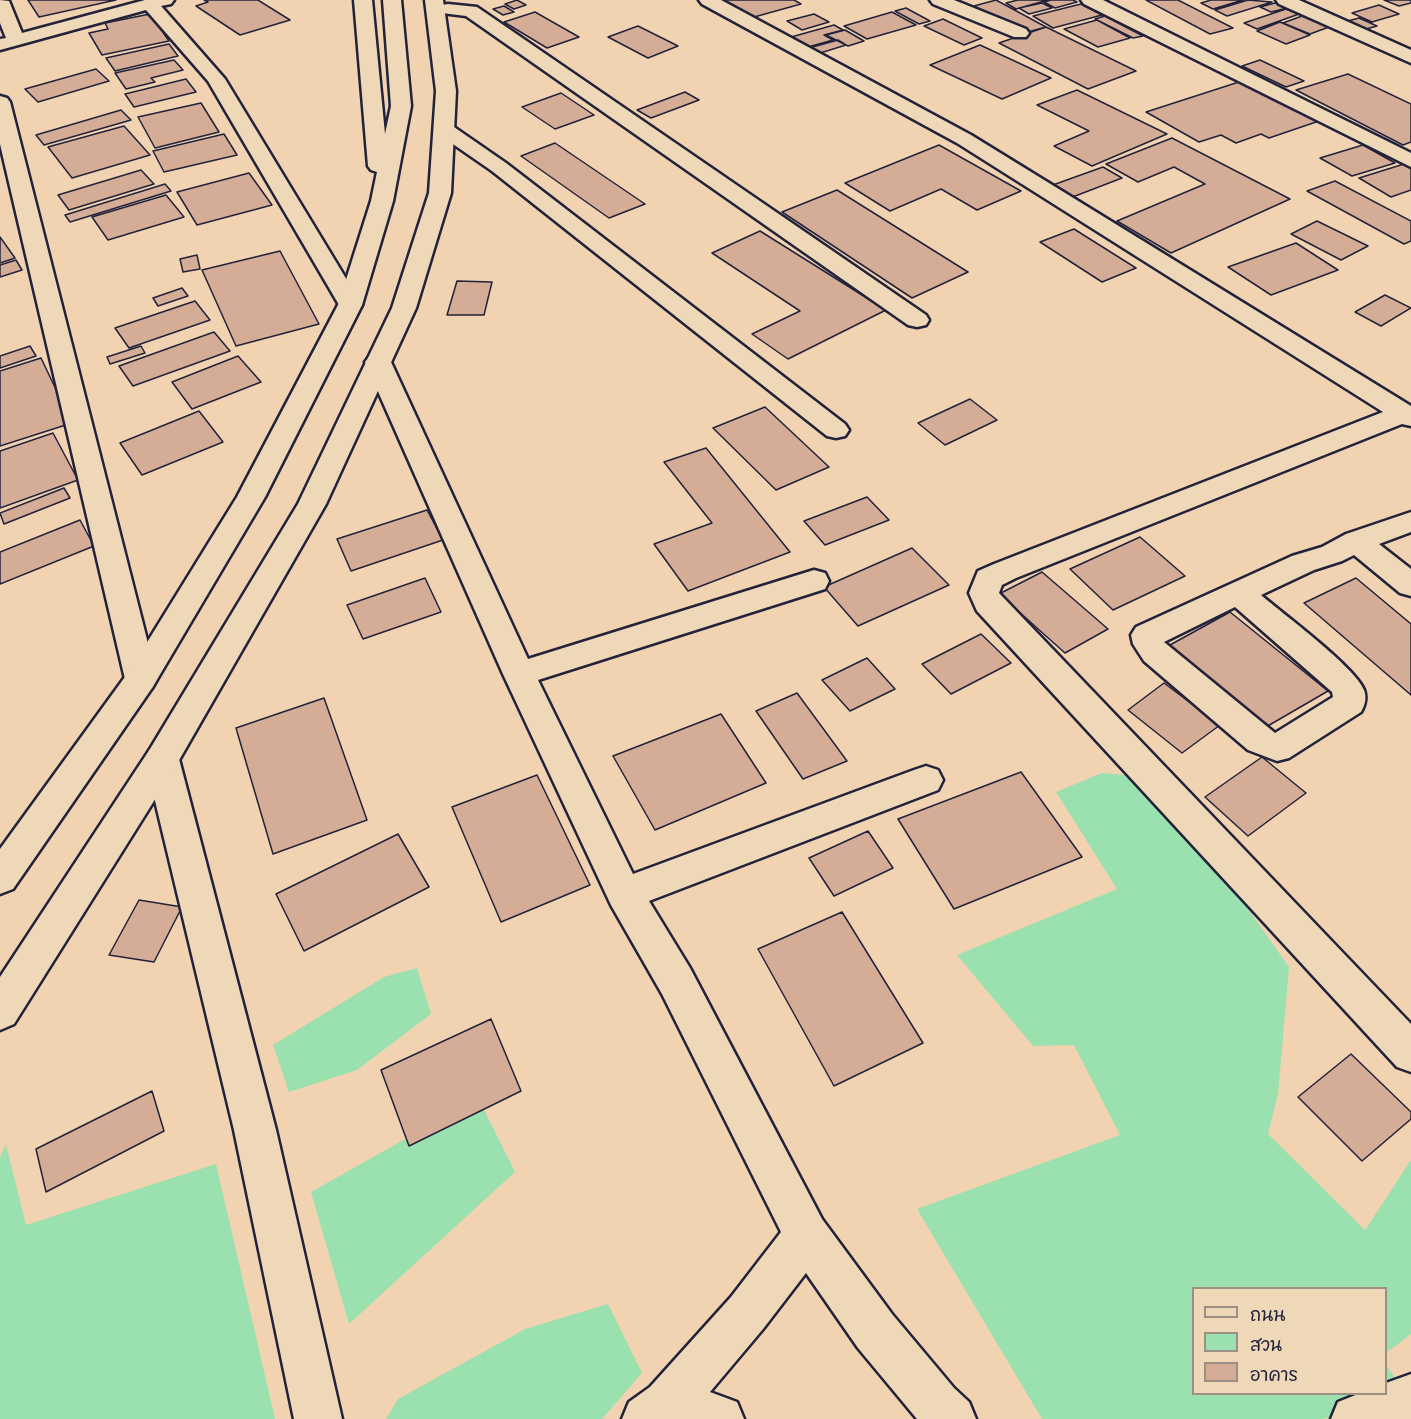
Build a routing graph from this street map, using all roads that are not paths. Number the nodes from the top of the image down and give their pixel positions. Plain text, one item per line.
1 (363, 0) edge
2 (392, 0) edge
3 (708, 0) edge
4 (939, 0) edge
5 (1090, 0) edge
6 (1286, 0) edge
7 (0, 1) edge
8 (158, 2) edge
9 (443, 3) edge
10 (1020, 33) dead end
11 (8, 42) edge
12 (1411, 57) edge
13 (0, 102) edge
14 (444, 129) junction
15 (1411, 161) edge
16 (382, 201) junction
17 (350, 305) junction
18 (918, 320) dead end
19 (378, 362) junction
20 (1408, 416) edge
21 (836, 430) dead end
22 (1411, 522) edge
23 (1356, 541) junction
24 (814, 581) dead end
25 (1411, 585) edge
26 (1238, 593) junction
27 (519, 674) junction
28 (141, 679) junction
29 (162, 759) junction
30 (926, 780) dead end
31 (0, 878) edge
32 (624, 894) junction
33 (0, 1011) edge
34 (1411, 1053) edge
35 (806, 1235) junction
36 (1411, 1398) edge
37 (657, 1412) edge
38 (318, 1419) edge
39 (720, 1419) edge
40 (952, 1419) edge
41 (1355, 1419) edge

1 - 16 street
2 - 16 street
3 - 20 street
4 - 10 street
5 - 15 street
6 - 12 street
7 - 11 street
8 - 11 street
8 - 17 street
9 - 14 street
9 - 18 street
13 - 28 street
14 - 19 street
14 - 21 street
16 - 17 street
17 - 28 street
19 - 27 street
19 - 29 street
20 - 34 street
22 - 23 street
23 - 25 street
23 - 26 street
24 - 27 street
26 - 26 street
27 - 32 street
28 - 31 street
29 - 33 street
29 - 38 street
30 - 32 street
32 - 35 street
35 - 37 street
35 - 40 street
36 - 41 street
37 - 39 street

